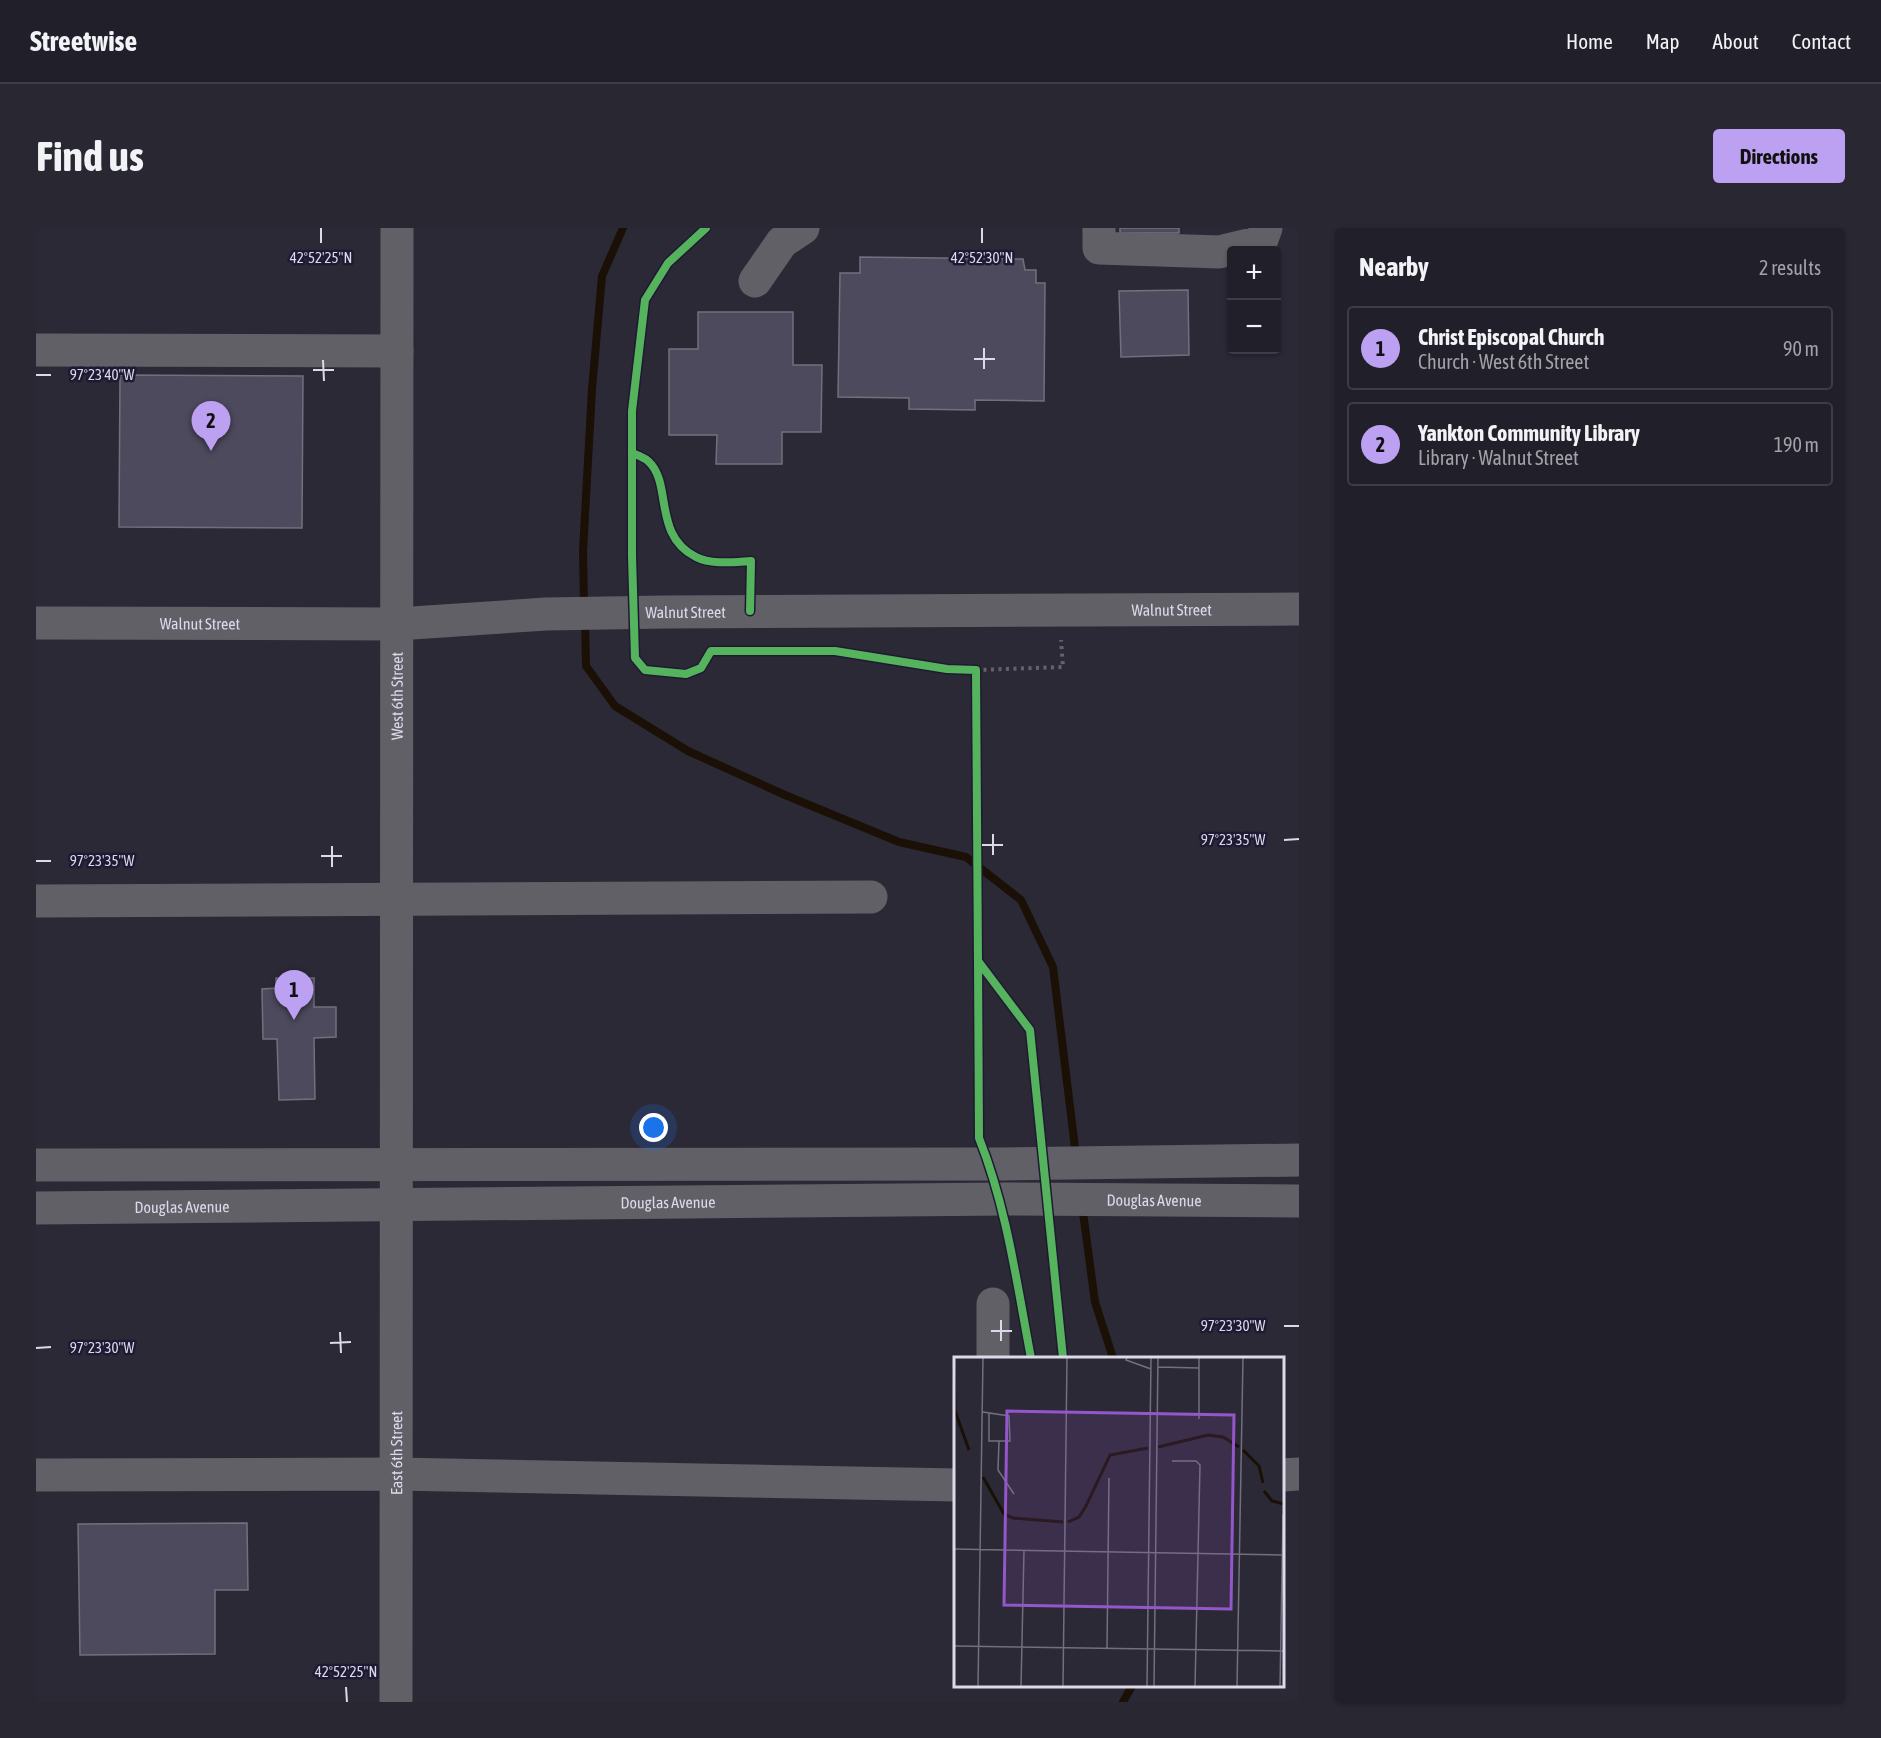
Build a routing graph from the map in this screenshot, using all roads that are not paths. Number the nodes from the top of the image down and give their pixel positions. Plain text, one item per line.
1 (397, 228) edge
2 (803, 228) edge
3 (1099, 228) edge
4 (1266, 228) edge
5 (755, 281) dead end
6 (36, 350) edge
7 (397, 351) junction
8 (1299, 609) edge
9 (36, 623) edge
10 (397, 624) junction
11 (871, 897) dead end
12 (396, 900) junction
13 (36, 901) edge
14 (1299, 1160) edge
15 (397, 1164) junction
16 (36, 1165) edge
17 (1299, 1201) edge
18 (396, 1205) junction
19 (36, 1208) edge
20 (993, 1304) dead end
21 (993, 1357) edge
22 (398, 1474) junction
23 (1299, 1474) edge
24 (36, 1475) edge
25 (1284, 1475) edge
26 (954, 1485) edge
27 (396, 1702) edge

1 - 7 street, West 6th Street
2 - 5 street
3 - 4 street
6 - 7 street
7 - 10 street, West 6th Street
8 - 10 street, Walnut Street
9 - 10 street, Walnut Street
10 - 12 street, West 6th Street
11 - 12 street
12 - 13 street
12 - 15 street, West 6th Street
14 - 15 street
15 - 16 street
15 - 18 street, East 6th Street
17 - 18 street, Douglas Avenue
18 - 19 street, Douglas Avenue
18 - 22 street, East 6th Street
20 - 21 street
22 - 24 street
22 - 26 street
22 - 27 street, East 6th Street
23 - 25 street

